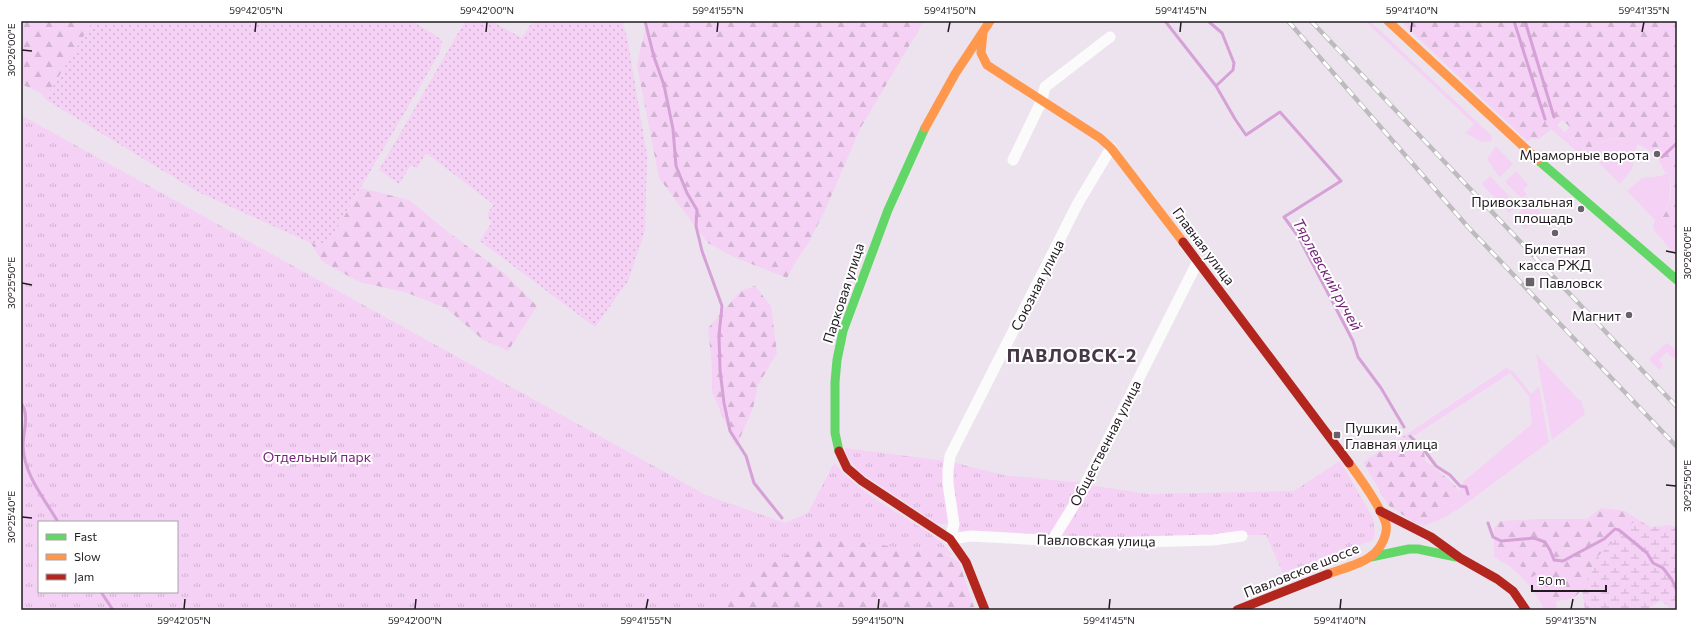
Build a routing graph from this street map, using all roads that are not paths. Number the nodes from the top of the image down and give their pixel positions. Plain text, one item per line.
1 (990, 21) edge
2 (1388, 21) edge
3 (983, 32) junction
4 (1110, 37) dead end
5 (964, 59) junction
6 (987, 65) junction
7 (1042, 100) junction
8 (1111, 148) junction
9 (1013, 160) dead end
10 (1198, 261) junction
11 (1677, 280) edge
12 (1380, 511) junction
13 (1242, 536) dead end
14 (950, 539) junction
15 (1053, 539) junction
16 (1371, 557) junction
17 (1459, 558) junction
18 (985, 610) edge
19 (1237, 610) edge
20 (1526, 610) edge

1 - 3 main road, Парковая улица
2 - 11 main road
3 - 5 main road, Парковая улица
3 - 6 main road
4 - 7 street
5 - 6 main road, Главная улица
5 - 14 main road, Парковая улица
6 - 7 main road, Главная улица
7 - 8 main road, Главная улица
7 - 9 street
8 - 10 main road, Главная улица
8 - 14 street, Союзная улица
10 - 12 main road, Главная улица
10 - 15 street, Общественная улица
12 - 16 main road, Павловское шоссе
12 - 17 main road
13 - 15 street, Павловская улица
14 - 15 street, Павловская улица
14 - 18 main road, Парковая улица
16 - 17 main road
16 - 19 main road, Павловское шоссе
17 - 20 main road

